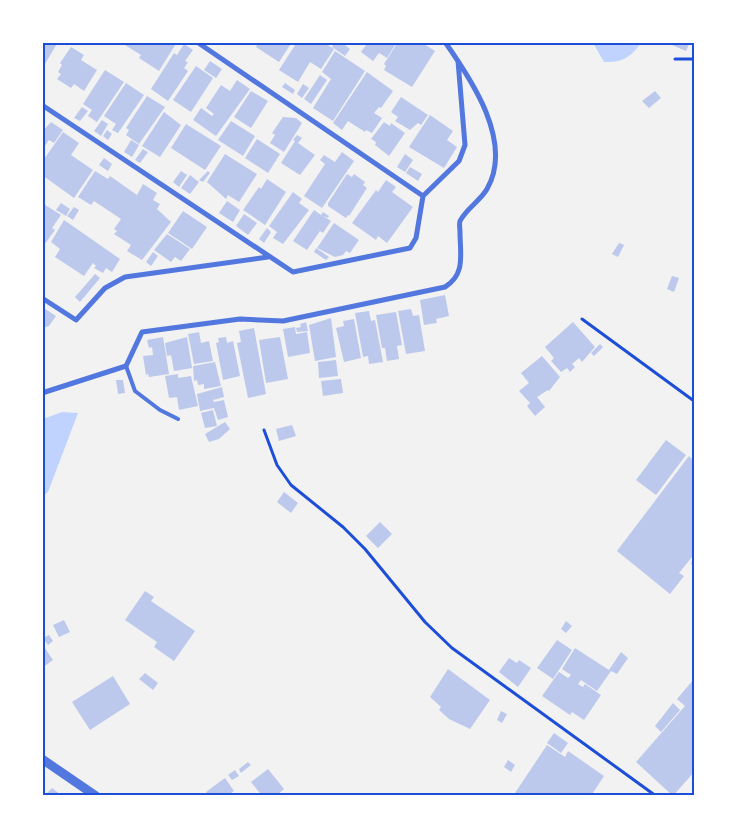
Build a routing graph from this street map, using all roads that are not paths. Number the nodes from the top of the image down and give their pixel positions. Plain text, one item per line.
1 (197, 42) edge
2 (445, 42) edge
3 (458, 60) junction
4 (42, 105) edge
5 (423, 196) junction
6 (268, 256) junction
7 (42, 298) edge
8 (126, 366) junction
9 (42, 393) edge
10 (178, 419) dead end
11 (42, 759) edge
12 (96, 796) edge

1 - 5 street
2 - 3 street
3 - 5 street
3 - 8 street
4 - 6 street
5 - 6 street
6 - 7 street
8 - 9 street
8 - 10 lane
11 - 12 street

